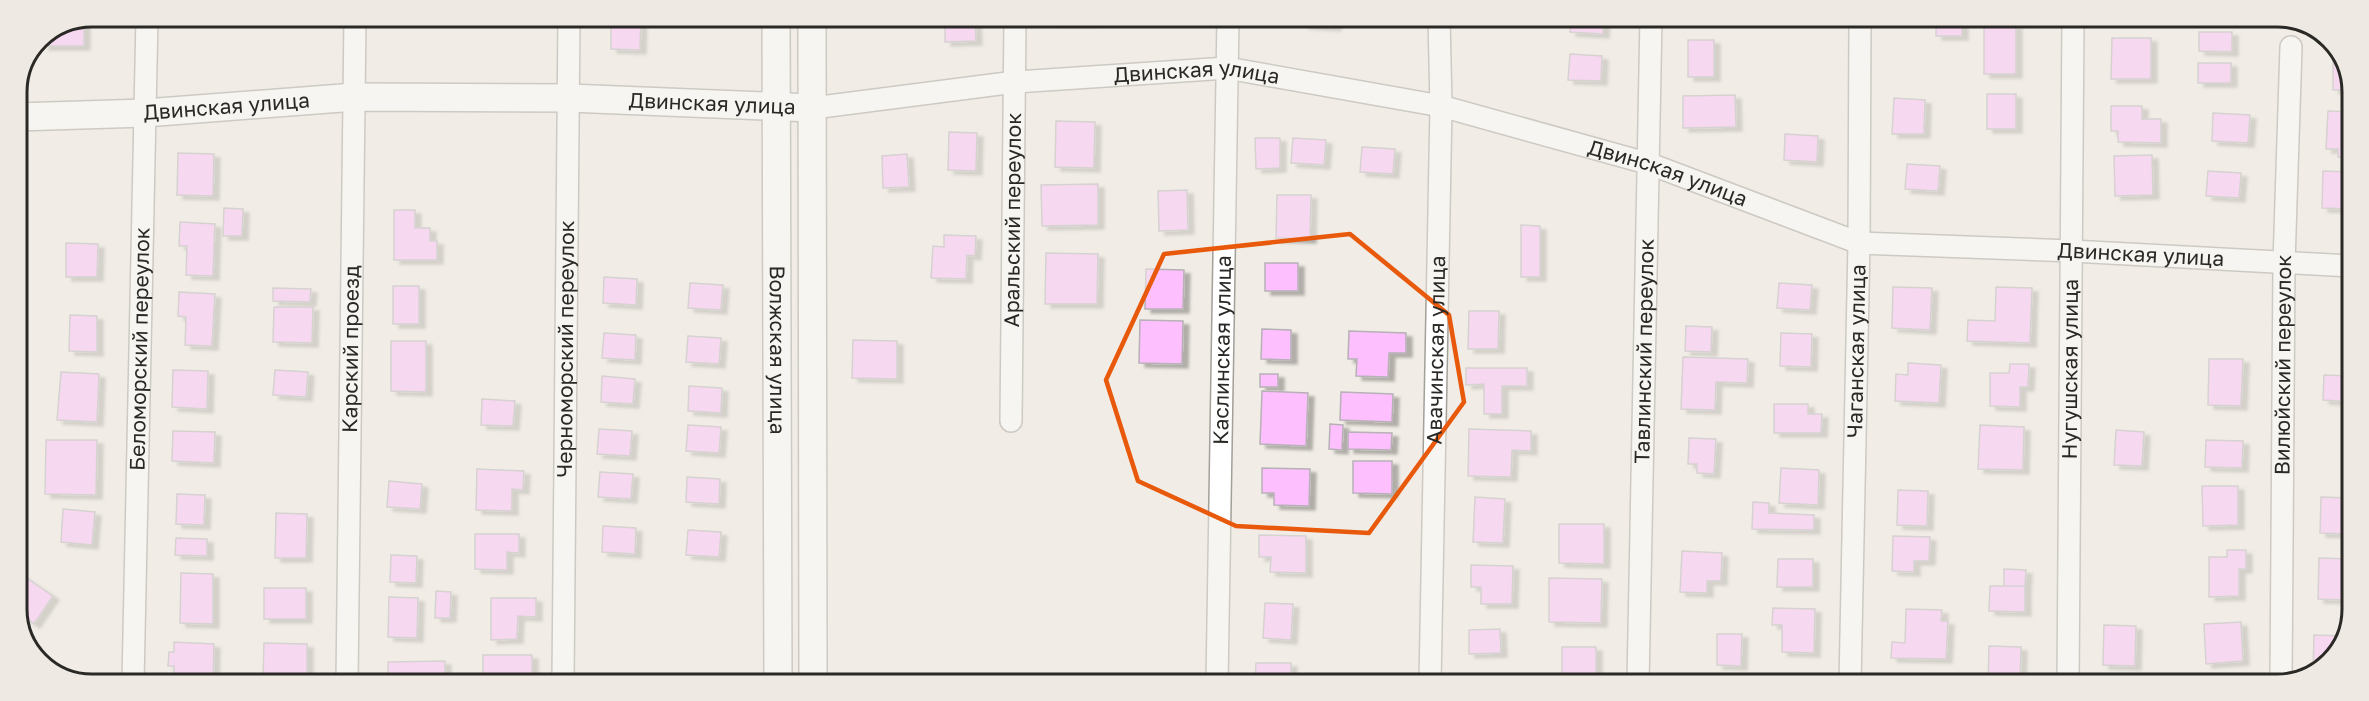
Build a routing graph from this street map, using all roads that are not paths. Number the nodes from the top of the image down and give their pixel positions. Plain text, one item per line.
1 (147, 27) edge
2 (355, 27) edge
3 (569, 27) edge
4 (776, 27) edge
5 (812, 27) edge
6 (1015, 27) edge
7 (1228, 27) edge
8 (1439, 27) edge
9 (1651, 27) edge
10 (1860, 27) edge
11 (2073, 27) edge
12 (2291, 47) dead end
13 (1227, 68) junction
14 (1015, 82) junction
15 (355, 97) junction
16 (569, 98) junction
17 (776, 105) junction
18 (1441, 106) junction
19 (813, 108) junction
20 (145, 113) junction
21 (27, 117) edge
22 (1650, 164) junction
23 (1859, 243) junction
24 (2072, 251) junction
25 (2284, 263) junction
26 (2342, 266) edge
27 (1011, 421) dead end
28 (133, 674) edge
29 (347, 674) edge
30 (563, 674) edge
31 (778, 674) edge
32 (813, 674) edge
33 (1217, 674) edge
34 (1430, 674) edge
35 (1638, 674) edge
36 (1850, 674) edge
37 (2068, 674) edge
38 (2281, 674) edge

1 - 20 street, Беломорский переулок
2 - 15 street, Карский проезд
3 - 16 street, Черноморский переулок
4 - 17 street, Волжская улица
5 - 19 street, Волжская улица
6 - 14 street, Аральский переулок
7 - 13 street, Каслинская улица
8 - 18 street, Авачинская улица
9 - 22 street, Тавлинский переулок
10 - 23 street, Чаганская улица
11 - 24 street, Нугушская улица
12 - 25 street, Вилюйский переулок
13 - 14 street, Двинская улица
13 - 18 street, Двинская улица
13 - 33 street, Каслинская улица
14 - 19 street, Двинская улица
14 - 27 street, Аральский переулок
15 - 16 street, Двинская улица
15 - 20 street, Двинская улица
15 - 29 street, Карский проезд
16 - 17 street, Двинская улица
16 - 30 street, Черноморский переулок
17 - 19 street, Двинская улица
17 - 31 street, Волжская улица
18 - 22 street, Двинская улица
18 - 34 street, Авачинская улица
19 - 32 street, Волжская улица
20 - 21 street, Двинская улица
20 - 28 street, Беломорский переулок
22 - 23 street, Двинская улица
22 - 35 street, Тавлинский переулок
23 - 24 street, Двинская улица
23 - 36 street, Чаганская улица
24 - 25 street, Двинская улица
24 - 37 street, Нугушская улица
25 - 26 street, Двинская улица
25 - 38 street, Вилюйский переулок

